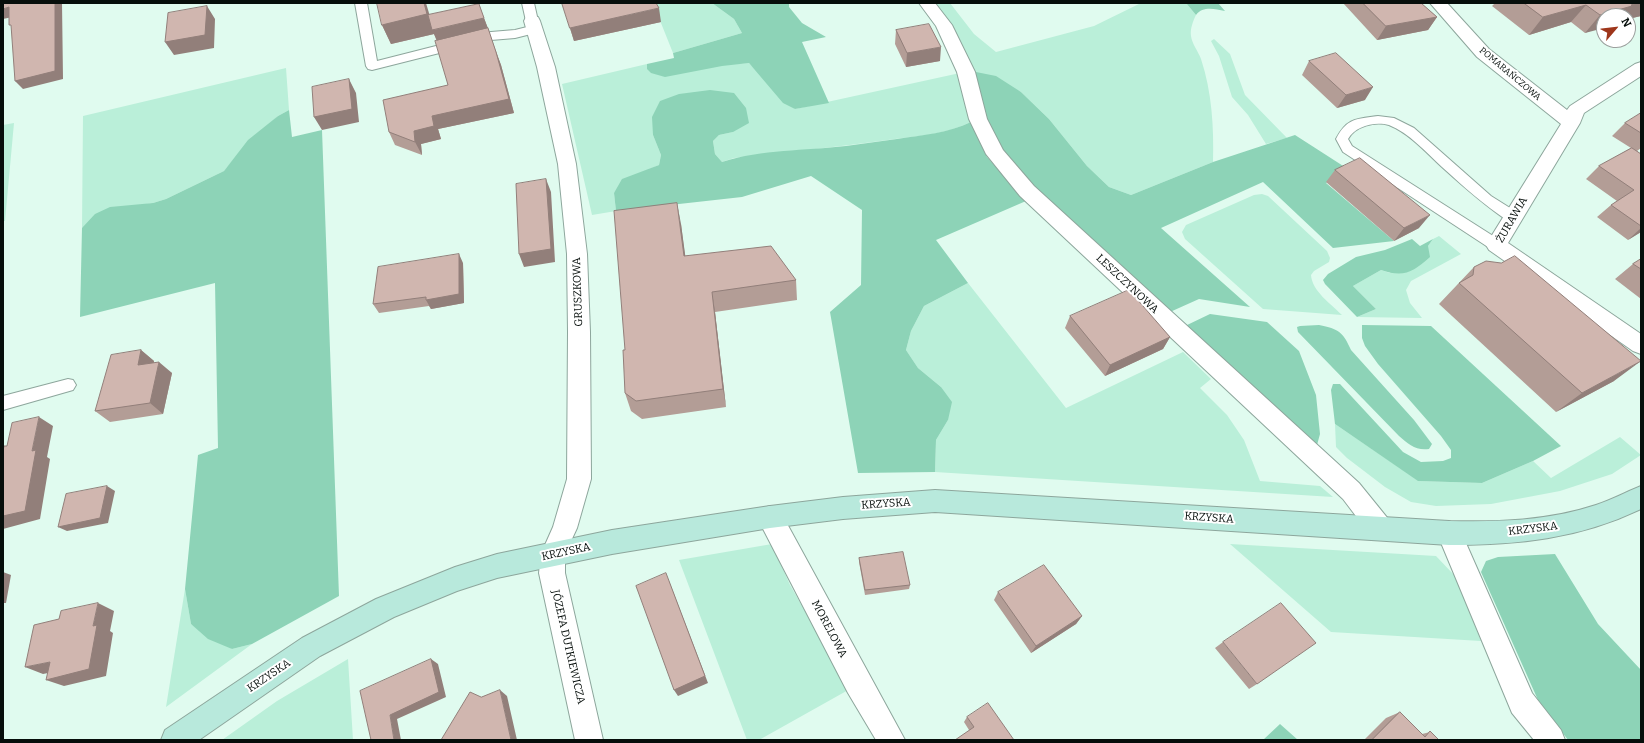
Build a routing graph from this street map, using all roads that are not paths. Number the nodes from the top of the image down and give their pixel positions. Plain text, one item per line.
1 (361, 3) edge
2 (927, 3) edge
3 (1438, 3) edge
4 (532, 18) edge
5 (1641, 68) edge
6 (1570, 123) junction
7 (1513, 217) junction
8 (1496, 246) junction
9 (1641, 345) edge
10 (68, 385) dead end
11 (3, 403) edge
12 (1641, 497) edge
13 (770, 517) junction
14 (1380, 528) junction
15 (1449, 533) junction
16 (553, 554) junction
17 (175, 740) edge
18 (589, 740) edge
19 (891, 740) edge
20 (1550, 740) edge

1 - 4 lane, GRUSZKOWA
2 - 14 street, LESZCZYNOWA
3 - 6 street, POMARAŃCZOWA
4 - 16 street, GRUSZKOWA
5 - 6 street, ŻURAWIA
6 - 7 street, ŻURAWIA
7 - 8 street, ŻURAWIA
7 - 8 lane
8 - 9 street, ŻURAWIA
10 - 11 lane
12 - 15 street, KRZYSKA
13 - 14 street, KRZYSKA
13 - 16 street, KRZYSKA
13 - 19 street, MORELOWA
14 - 15 street, KRZYSKA
15 - 20 street
16 - 17 street, KRZYSKA
16 - 18 street, JÓZEFA DUTKIEWICZA

